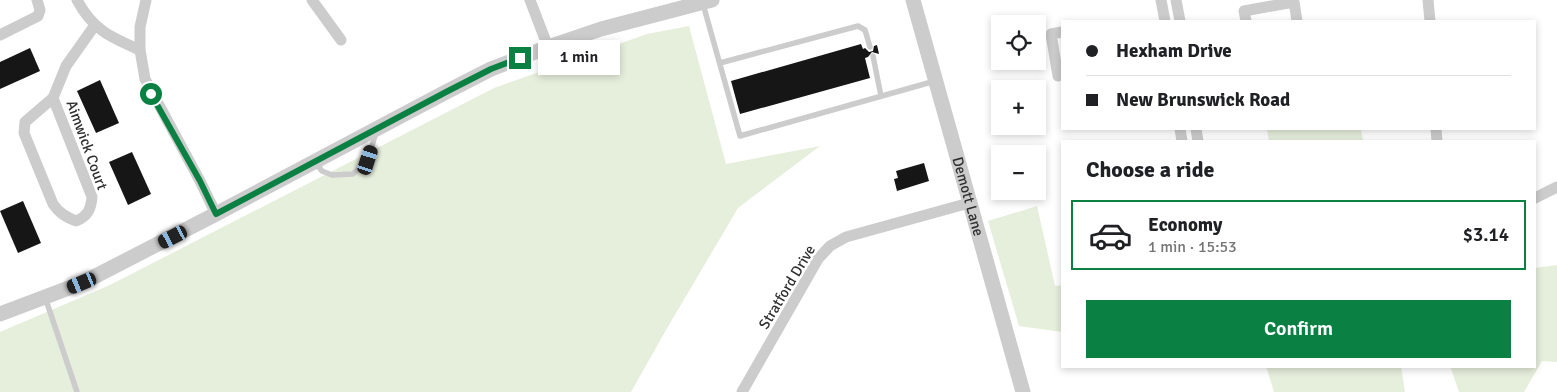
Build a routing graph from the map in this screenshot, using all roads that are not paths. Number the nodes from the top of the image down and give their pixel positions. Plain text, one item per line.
1 (37, 0) edge
2 (77, 0) edge
3 (146, 0) edge
4 (312, 0) edge
5 (530, 0) edge
6 (913, 0) edge
7 (1162, 0) edge
8 (1176, 0) edge
9 (1428, 0) edge
10 (707, 1) edge
11 (1165, 20) edge
12 (1180, 20) edge
13 (1246, 20) edge
14 (1297, 20) edge
15 (1430, 20) edge
16 (95, 25) junction
17 (1061, 32) edge
18 (0, 35) edge
19 (342, 40) dead end
20 (548, 47) junction
21 (870, 47) dead end
22 (140, 50) junction
23 (872, 56) dead end
24 (720, 63) junction
25 (1061, 76) edge
26 (935, 81) junction
27 (882, 96) junction
28 (53, 98) junction
29 (377, 128) junction
30 (314, 162) junction
31 (1557, 187) edge
32 (1536, 198) edge
33 (969, 203) junction
34 (216, 214) junction
35 (45, 297) junction
36 (0, 314) edge
37 (77, 392) edge
38 (742, 392) edge
39 (1023, 392) edge

1 - 18 street
2 - 16 street
3 - 22 street
4 - 19 street
5 - 20 street
6 - 26 street, Demott Lane
7 - 11 street
8 - 12 street
9 - 15 street
10 - 20 street
10 - 24 lane
13 - 14 street
16 - 22 street
16 - 28 street, Aimwick Court
17 - 25 street
20 - 29 street
21 - 24 lane
22 - 34 street
23 - 27 lane
24 - 27 lane
26 - 27 lane
26 - 33 street, Demott Lane
28 - 28 street, Aimwick Court
29 - 30 street
29 - 30 lane
30 - 34 street
31 - 32 street
33 - 38 street, Stratford Drive
33 - 39 street, Demott Lane
34 - 35 street
35 - 36 street
35 - 37 lane

